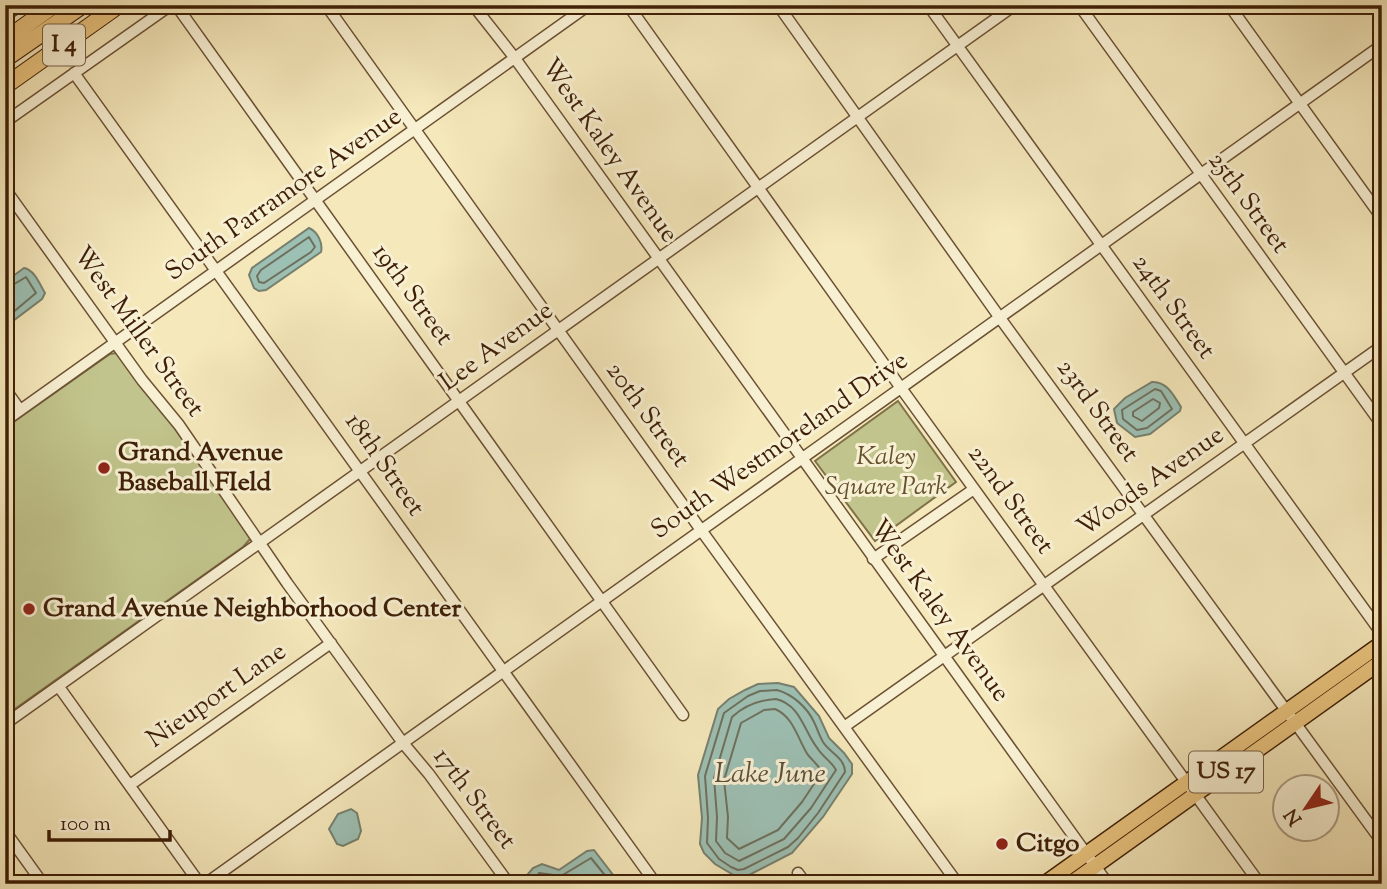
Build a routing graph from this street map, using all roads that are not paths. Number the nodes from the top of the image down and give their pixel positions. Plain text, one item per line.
1 (16, 5) edge
2 (54, 5) edge
3 (83, 5) edge
4 (119, 5) edge
5 (173, 5) edge
6 (326, 5) edge
7 (473, 5) edge
8 (481, 5) edge
9 (589, 5) edge
10 (628, 5) edge
11 (778, 5) edge
12 (928, 5) edge
13 (1015, 5) edge
14 (1079, 5) edge
15 (1229, 5) edge
16 (1378, 5) edge
17 (1382, 11) edge
18 (5, 13) edge
19 (5, 40) edge
20 (1382, 45) edge
21 (957, 47) junction
22 (514, 57) junction
23 (5, 59) edge
24 (74, 73) junction
25 (5, 86) edge
26 (1299, 104) junction
27 (859, 117) junction
28 (5, 122) edge
29 (415, 130) junction
30 (1200, 176) junction
31 (5, 189) edge
32 (760, 189) junction
33 (315, 199) junction
34 (1382, 218) edge
35 (1100, 246) junction
36 (659, 260) junction
37 (217, 271) junction
38 (1000, 317) junction
39 (558, 331) junction
40 (115, 342) junction
41 (1382, 346) edge
42 (1344, 373) junction
43 (901, 388) junction
44 (5, 389) edge
45 (460, 401) junction
46 (20, 410) junction
47 (5, 421) edge
48 (1382, 425) edge
49 (1245, 444) junction
50 (801, 458) junction
51 (360, 472) junction
52 (974, 489) junction
53 (1145, 515) junction
54 (701, 530) junction
55 (261, 542) junction
56 (873, 559) junction
57 (1045, 586) junction
58 (603, 601) junction
59 (1382, 634) edge
60 (331, 643) junction
61 (1382, 643) edge
62 (945, 657) junction
63 (1382, 662) edge
64 (502, 672) junction
65 (58, 687) junction
66 (1286, 711) junction
67 (683, 715) dead end
68 (1295, 723) junction
69 (5, 724) edge
70 (844, 727) junction
71 (403, 743) junction
72 (130, 785) junction
73 (1191, 788) junction
74 (5, 831) edge
75 (1382, 842) edge
76 (1091, 859) junction
77 (798, 873) dead end
78 (43, 884) edge
79 (202, 884) edge
80 (509, 884) edge
81 (656, 884) edge
82 (806, 884) edge
83 (958, 884) edge
84 (1044, 884) edge
85 (1070, 884) edge
86 (1108, 884) edge
87 (1260, 884) edge

1 - 18 highway, I 4
2 - 19 highway
3 - 23 highway
4 - 25 highway, I 4
5 - 24 street
5 - 33 street, 19th Street
6 - 29 street, 20th Street
7 - 22 street
8 - 22 street
9 - 22 street, South Parramore Avenue
10 - 32 street, 22nd Street
11 - 27 street, 23rd Street
12 - 21 street, 24th Street
13 - 21 street, Lee Avenue
14 - 30 street, 25th Street
15 - 26 street
16 - 17 main road
20 - 26 street, South Westmoreland Drive
21 - 27 street, Lee Avenue
21 - 35 street, 24th Street
22 - 29 street, South Parramore Avenue
22 - 36 street, West Kaley Avenue
24 - 28 street
24 - 37 street, 18th Street
26 - 30 street, South Westmoreland Drive
26 - 34 street
27 - 32 street, Lee Avenue
27 - 38 street, 23rd Street
29 - 33 street, South Parramore Avenue
29 - 39 street, 20th Street
30 - 35 street, South Westmoreland Drive
30 - 42 street, 25th Street
31 - 40 street, West Miller Street
32 - 36 street, Lee Avenue
32 - 43 street, 22nd Street
33 - 37 street, South Parramore Avenue
33 - 45 street, 19th Street
35 - 38 street, South Westmoreland Drive
35 - 49 street, 24th Street
36 - 39 street, Lee Avenue
36 - 50 street, West Kaley Avenue
37 - 40 street, South Parramore Avenue
37 - 51 street, 18th Street
38 - 43 street, South Westmoreland Drive
38 - 53 street, 23rd Street
39 - 45 street, Lee Avenue
39 - 54 street, 20th Street
40 - 46 street, South Parramore Avenue
40 - 55 street, West Miller Street
41 - 42 street, Woods Avenue
42 - 48 street, 25th Street
42 - 49 street, Woods Avenue
43 - 50 street, South Westmoreland Drive
43 - 52 street, 22nd Street
44 - 46 street
45 - 51 street, Lee Avenue
45 - 58 street, 19th Street
46 - 47 street, South Parramore Avenue
49 - 53 street, Woods Avenue
49 - 59 street, 24th Street
50 - 54 street, South Westmoreland Drive
50 - 56 street, West Kaley Avenue
51 - 55 street, Lee Avenue
51 - 64 street, 18th Street
52 - 56 street
52 - 57 street, 22nd Street
53 - 57 street, Woods Avenue
53 - 66 street, 23rd Street
54 - 58 street, South Westmoreland Drive
54 - 70 street, 20th Street
55 - 60 street, West Miller Street
55 - 65 street, Lee Avenue
56 - 62 street, West Kaley Avenue
57 - 62 street, Woods Avenue
57 - 73 street, 22nd Street
58 - 64 street, South Westmoreland Drive
58 - 67 street, 19th Street
60 - 71 street, West Miller Street
60 - 72 street, Nieuport Lane
61 - 66 main road, US 17
62 - 70 street, Woods Avenue
62 - 76 street, West Kaley Avenue
63 - 68 main road, US 17
64 - 71 street, South Westmoreland Drive
64 - 81 street, 18th Street
65 - 69 street, Lee Avenue
65 - 72 street
66 - 68 street, 23rd Street
66 - 73 main road, US 17
68 - 73 main road, US 17
68 - 75 street, 23rd Street
70 - 83 street, 20th Street
71 - 79 street, South Westmoreland Drive
71 - 80 street, 17th Street
72 - 79 street
73 - 76 main road, US 17
73 - 87 street, 22nd Street
74 - 78 street
76 - 84 main road, US 17
76 - 85 main road, US 17
76 - 86 street, West Kaley Avenue
77 - 82 street

